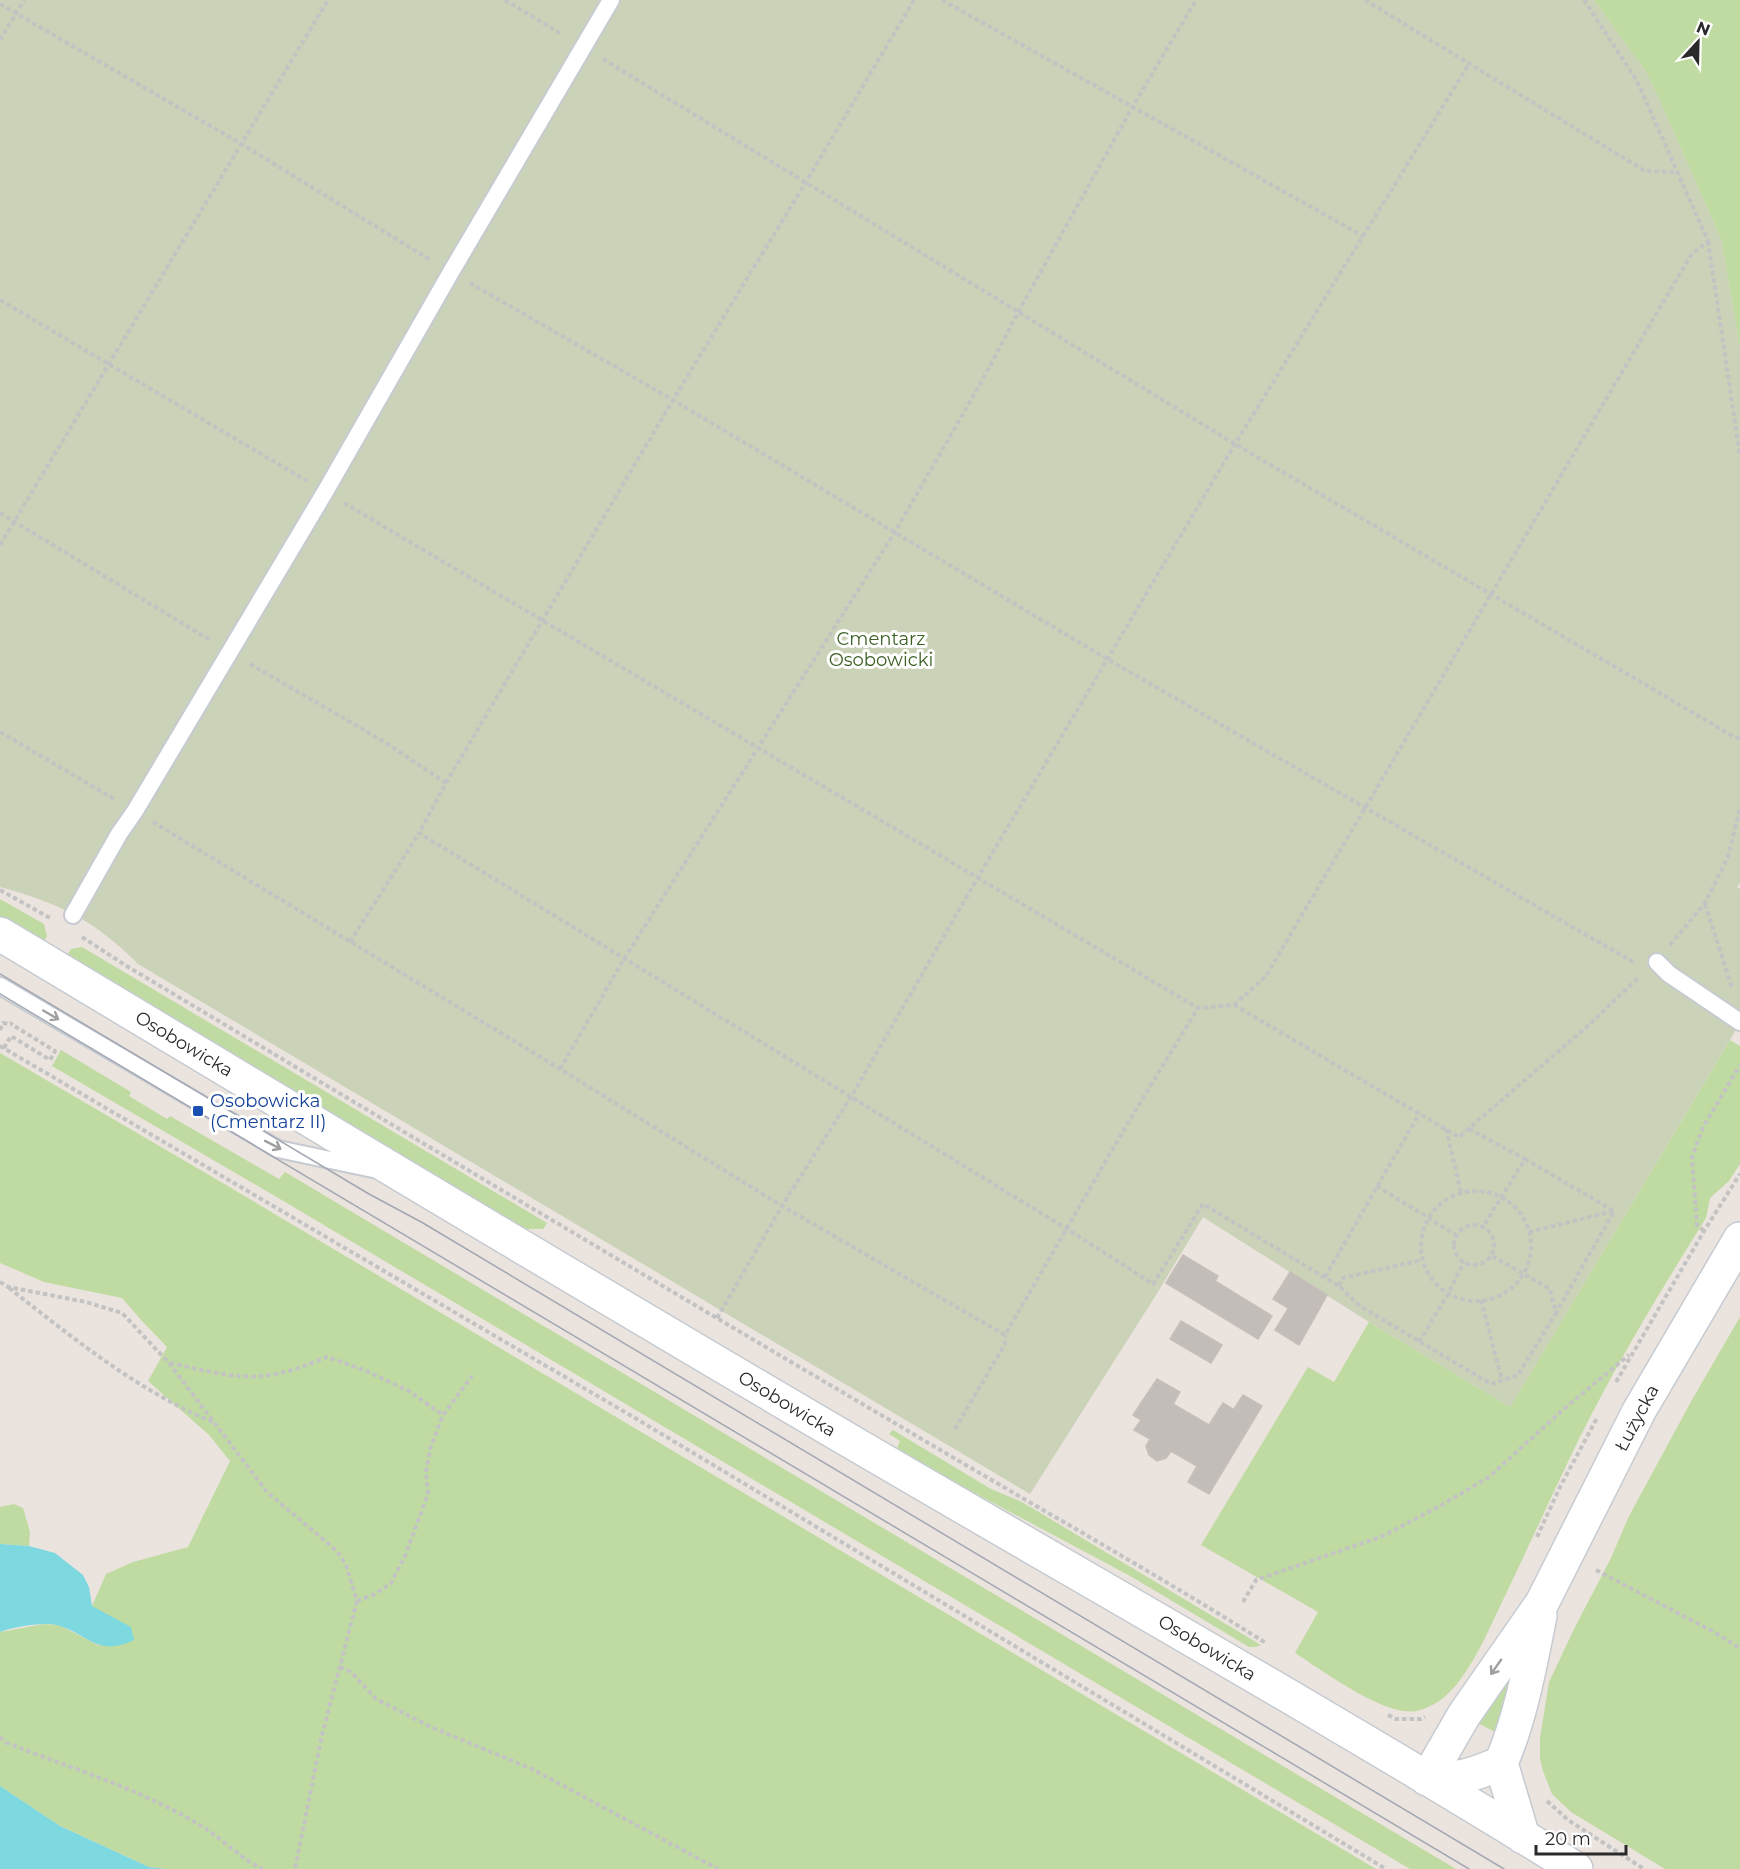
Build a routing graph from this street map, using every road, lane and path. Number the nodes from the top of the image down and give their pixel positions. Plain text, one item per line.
1 (24, 0) edge
2 (328, 0) edge
3 (505, 0) edge
4 (611, 0) edge
5 (914, 0) edge
6 (942, 0) edge
7 (1196, 0) edge
8 (1365, 0) edge
9 (1584, 0) edge
10 (0, 40) edge
11 (584, 47) junction
12 (1469, 64) junction
13 (1133, 106) junction
14 (1677, 172) junction
15 (806, 182) junction
16 (1363, 236) junction
17 (1708, 241) junction
18 (0, 300) edge
19 (1019, 311) junction
20 (110, 365) junction
21 (1235, 444) junction
22 (1740, 456) edge
23 (325, 492) junction
24 (0, 513) edge
25 (14, 521) junction
26 (895, 532) junction
27 (0, 545) edge
28 (1490, 594) junction
29 (542, 622) junction
30 (229, 651) junction
31 (1107, 659) junction
32 (0, 732) edge
33 (1740, 739) edge
34 (757, 747) junction
35 (447, 783) junction
36 (1364, 808) junction
37 (1740, 808) edge
38 (135, 811) junction
39 (419, 832) junction
40 (977, 879) junction
41 (0, 890) edge
42 (1705, 903) junction
43 (73, 915) dead end
44 (57, 921) dead end
45 (76, 933) dead end
46 (0, 934) edge
47 (350, 942) junction
48 (624, 959) junction
49 (1652, 966) junction
50 (0, 986) edge
51 (1733, 990) dead end
52 (1234, 1005) junction
53 (1198, 1008) junction
54 (1740, 1022) edge
55 (3, 1023) dead end
56 (11, 1024) dead end
57 (0, 1030) edge
58 (2, 1047) edge
59 (1740, 1065) edge
60 (560, 1069) junction
61 (851, 1097) junction
62 (1419, 1114) junction
63 (1446, 1129) junction
64 (1469, 1129) junction
65 (1525, 1159) junction
66 (402, 1175) junction
67 (1377, 1186) junction
68 (1461, 1192) junction
69 (1502, 1197) junction
70 (782, 1206) junction
71 (1614, 1210) junction
72 (1428, 1218) junction
73 (1483, 1227) junction
74 (1067, 1229) junction
75 (1704, 1231) dead end
76 (1529, 1232) junction
77 (1456, 1235) junction
78 (1740, 1239) edge
79 (1492, 1256) junction
80 (1422, 1260) junction
81 (1464, 1262) junction
82 (1523, 1274) junction
83 (1325, 1277) junction
84 (0, 1282) edge
85 (1339, 1286) junction
86 (8, 1287) junction
87 (1448, 1294) junction
88 (1481, 1300) junction
89 (1556, 1313) junction
90 (717, 1318) junction
91 (1005, 1335) junction
92 (1419, 1342) junction
93 (1632, 1353) dead end
94 (169, 1363) junction
95 (472, 1376) dead end
96 (1502, 1380) junction
97 (443, 1415) junction
98 (215, 1424) junction
99 (955, 1429) dead end
100 (1591, 1580) dead end
101 (357, 1600) junction
102 (1243, 1602) dead end
103 (1542, 1603) junction
104 (1262, 1641) dead end
105 (1740, 1648) edge
106 (340, 1667) junction
107 (1431, 1714) dead end
108 (1387, 1715) dead end
109 (0, 1737) edge
110 (1501, 1763) junction
111 (1427, 1779) junction
112 (1545, 1800) dead end
113 (1523, 1837) junction
114 (263, 1869) edge
115 (295, 1869) edge
116 (718, 1869) edge
117 (1386, 1869) edge
118 (1576, 1869) edge
119 (1644, 1869) edge

1 - 10 path
2 - 20 path
3 - 11 path
4 - 11 lane
5 - 15 path
6 - 13 path
7 - 13 path
8 - 12 path
9 - 14 path
11 - 15 path
11 - 23 lane
12 - 14 path
12 - 16 path
13 - 16 path
13 - 19 path
14 - 17 path
15 - 19 path
15 - 29 path
16 - 21 path
17 - 22 path
17 - 28 path
18 - 20 path
19 - 21 path
19 - 26 path
20 - 23 path
20 - 25 path
21 - 28 path
21 - 31 path
23 - 29 path
23 - 30 lane
24 - 25 path
25 - 27 path
25 - 30 path
26 - 31 path
26 - 34 path
28 - 33 path
28 - 36 path
29 - 34 path
29 - 35 path
30 - 35 path
30 - 38 lane
31 - 36 path
31 - 40 path
32 - 38 path
34 - 40 path
34 - 48 path
35 - 39 path
36 - 49 path
36 - 52 path
37 - 42 path
38 - 43 lane
38 - 47 path
39 - 47 path
39 - 48 path
40 - 53 path
40 - 61 path
41 - 44 path
42 - 49 path
42 - 51 path
45 - 90 path
46 - 66 street, Osobowicka
47 - 60 path
48 - 60 path
48 - 61 path
49 - 54 lane
49 - 64 path
50 -> 66 lane
52 - 53 path
52 - 62 path
53 - 74 path
55 - 57 path
56 - 58 path
58 - 117 path
59 - 75 path
60 - 70 path
61 - 70 path
61 - 74 path
62 - 63 path
62 - 67 path
63 - 64 path
63 - 68 path
64 - 65 path
65 - 69 path
65 - 71 path
66 - 111 street, Osobowicka
67 - 72 path
67 - 83 path
68 - 69 path
68 - 72 path
69 - 73 path
69 - 76 path
70 - 90 path
70 - 91 path
71 - 76 path
71 - 89 path
72 - 77 path
72 - 80 path
73 - 77 path
73 - 79 path
74 - 83 path
74 - 91 path
76 - 82 path
77 - 81 path
78 - 103 street, Łużycka
79 - 81 path
79 - 82 path
80 - 85 path
80 - 87 path
81 - 87 path
82 - 88 path
82 - 89 path
83 - 85 path
84 - 86 path
85 - 92 path
86 - 94 path
86 - 98 path
87 - 88 path
87 - 92 path
88 - 96 path
89 - 96 path
90 - 104 path
91 - 99 path
92 - 96 path
93 - 102 path
94 - 97 path
94 - 98 path
95 - 97 path
97 - 101 path
98 - 101 path
100 - 105 path
101 - 106 path
103 - 110 street, Łużycka
103 -> 111 street, Łużycka
106 - 115 path
106 - 116 path
107 - 108 path
109 - 114 path
110 - 111 street
110 - 113 street
111 - 113 street, Osobowicka
112 - 119 path
113 - 118 street, Osobowicka

